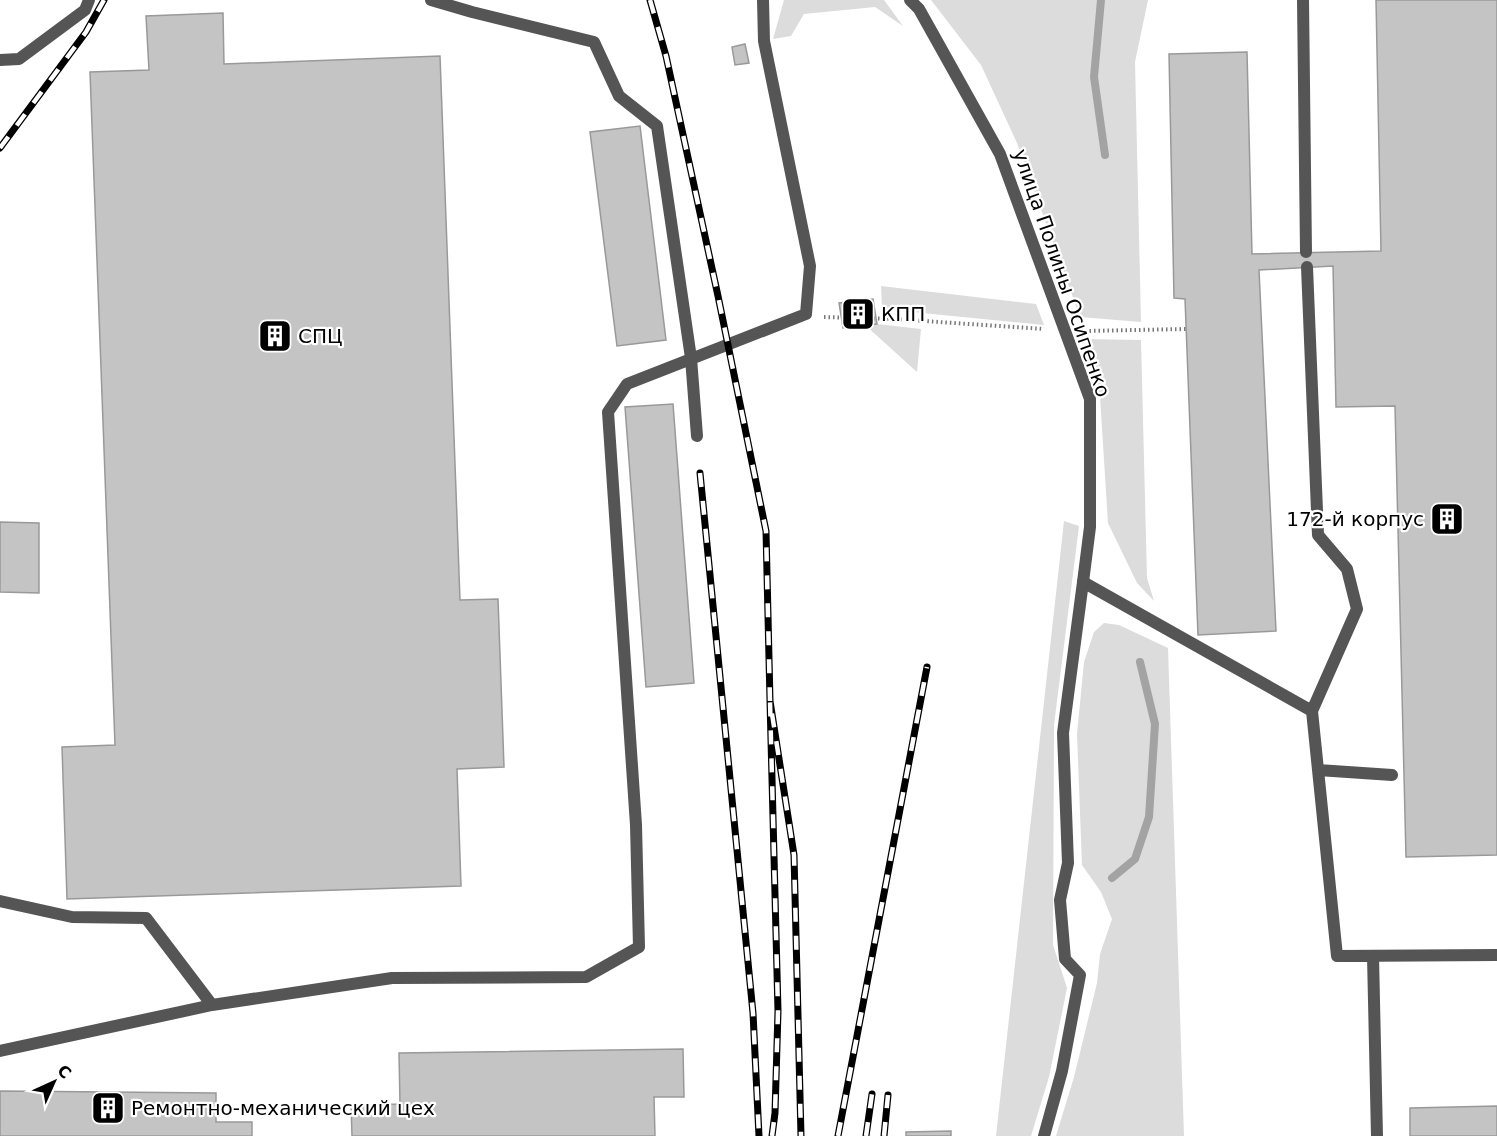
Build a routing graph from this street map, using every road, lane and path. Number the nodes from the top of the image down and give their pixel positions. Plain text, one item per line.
1 (89, 0) edge
2 (431, 0) edge
3 (764, 0) edge
4 (910, 0) edge
5 (1303, 0) edge
6 (0, 60) edge
7 (1306, 252) dead end
8 (1307, 267) dead end
9 (806, 314) junction
10 (1186, 328) dead end
11 (1065, 331) junction
12 (691, 358) junction
13 (697, 436) dead end
14 (1083, 582) junction
15 (1312, 711) junction
16 (1318, 770) junction
17 (1392, 774) dead end
18 (0, 902) edge
19 (1497, 955) edge
20 (1373, 956) junction
21 (212, 1005) junction
22 (0, 1051) edge
23 (1044, 1136) edge
24 (1377, 1136) edge

1 - 6 street
2 - 12 street
3 - 9 street
4 - 11 street, улица Полины Осипенко
5 - 7 street
8 - 15 street
9 - 11 path
9 - 12 street
10 - 11 path
11 - 14 street, улица Полины Осипенко
12 - 13 street
12 - 21 street
14 - 15 street
14 - 23 street, улица Полины Осипенко
15 - 16 street
16 - 17 street
16 - 20 street
18 - 21 street
19 - 20 street
20 - 24 street
21 - 22 street

